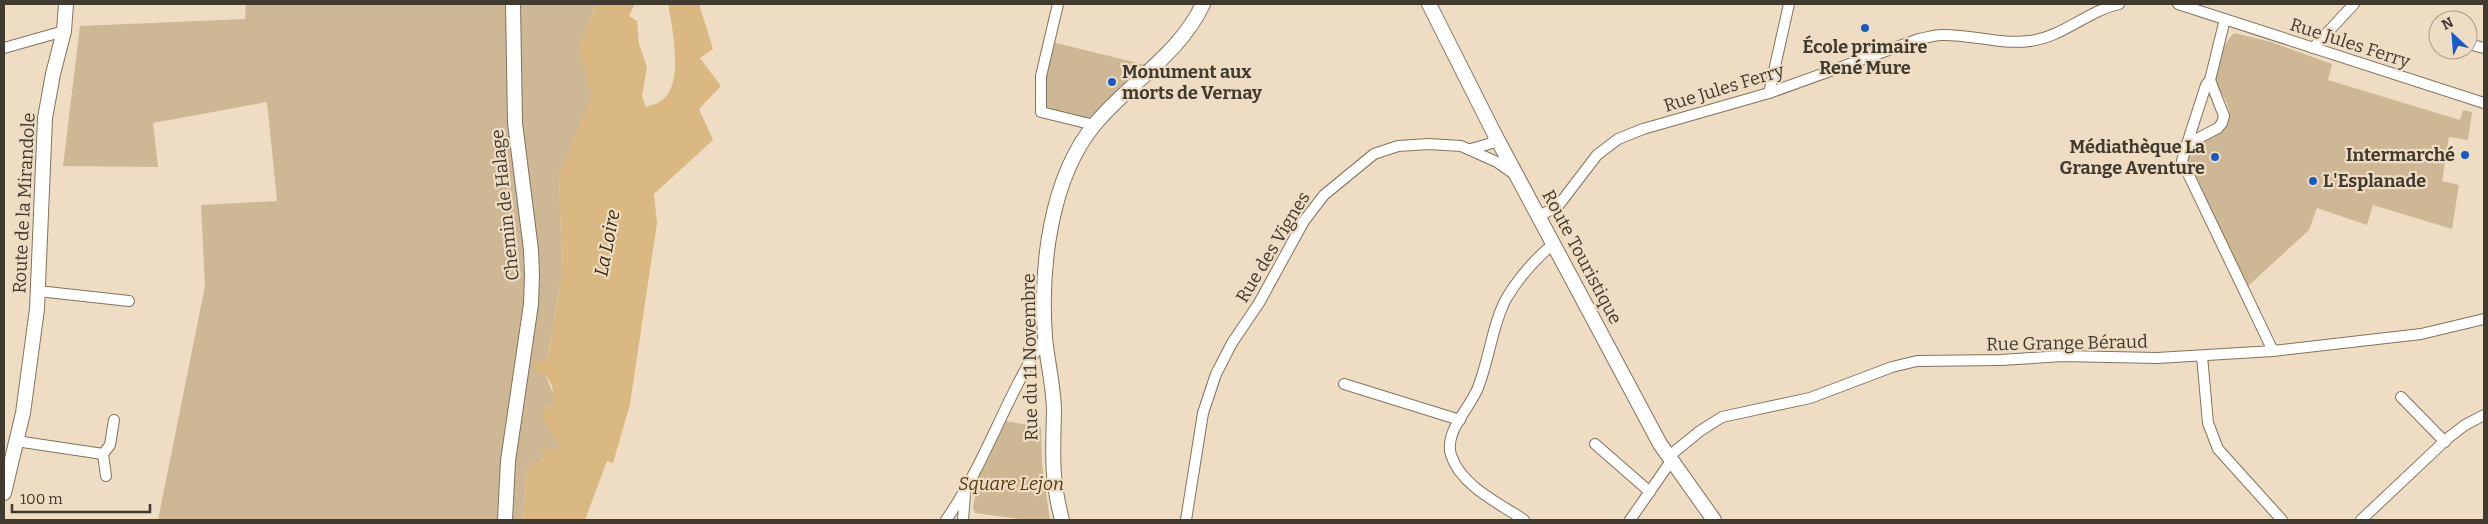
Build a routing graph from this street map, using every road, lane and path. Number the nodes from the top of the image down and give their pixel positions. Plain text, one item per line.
1 (66, 4) edge
2 (513, 4) edge
3 (1058, 4) edge
4 (1203, 4) edge
5 (1429, 4) edge
6 (1789, 4) edge
7 (2116, 4) edge
8 (2178, 4) edge
9 (2354, 4) edge
10 (2225, 19) junction
11 (64, 31) junction
12 (4, 48) edge
13 (2313, 48) junction
14 (2210, 80) junction
15 (1769, 93) junction
16 (2484, 103) edge
17 (1094, 125) junction
18 (1495, 135) junction
19 (2186, 144) junction
20 (1471, 149) junction
21 (1517, 176) junction
22 (1539, 216) junction
23 (1553, 244) junction
24 (38, 291) junction
25 (129, 301) dead end
26 (2484, 310) edge
27 (2481, 319) edge
28 (1045, 337) junction
29 (2273, 351) junction
30 (2202, 356) junction
31 (1344, 384) dead end
32 (2401, 398) dead end
33 (2484, 415) edge
34 (114, 420) dead end
35 (1460, 420) junction
36 (16, 442) junction
37 (2445, 442) junction
38 (1596, 444) dead end
39 (103, 454) junction
40 (1670, 459) junction
41 (106, 476) dead end
42 (1650, 492) junction
43 (4, 493) edge
44 (965, 493) junction
45 (505, 520) edge
46 (946, 520) edge
47 (963, 520) edge
48 (1062, 520) edge
49 (1186, 520) edge
50 (1524, 520) edge
51 (1630, 520) edge
52 (1714, 520) edge
53 (2282, 520) edge
54 (2361, 520) edge

1 - 11 street, Route de la Mirandole
2 - 45 street, Chemin de Halage
3 - 17 street
4 - 17 street, Rue du 11 Novembre
5 - 18 street, Route Touristique
6 - 15 street
7 - 15 street, Rue Jules Ferry
8 - 10 street, Rue Jules Ferry
9 - 13 street
10 - 13 street, Rue Jules Ferry
10 - 14 street
11 - 12 street
11 - 24 street, Route de la Mirandole
13 - 16 street, Rue Jules Ferry
14 - 19 street
14 - 19 street
15 - 22 street, Rue Jules Ferry
17 - 28 street, Rue du 11 Novembre
18 - 20 street
18 - 21 street, Route Touristique
19 - 29 street
20 - 21 street, Rue des Vignes
20 - 49 street, Rue des Vignes
21 - 22 street, Route Touristique
22 - 23 street, Route Touristique
23 - 35 street
23 - 40 street, Route Touristique
24 - 25 street
24 - 36 street, Route de la Mirandole
26 - 27 street
27 - 29 street, Rue Grange Béraud
28 - 44 street
28 - 48 street, Rue du 11 Novembre
29 - 30 street, Rue Grange Béraud
30 - 40 street, Rue Grange Béraud
30 - 53 street
31 - 35 street
32 - 37 street
33 - 37 street
34 - 39 street
35 - 50 street
36 - 39 street
36 - 43 street, Route de la Mirandole
37 - 54 street
38 - 42 street
39 - 41 street
40 - 42 street, Rue Grange Béraud
40 - 52 street, Route Touristique
42 - 51 street, Rue Grange Béraud
44 - 46 street
44 - 47 street

